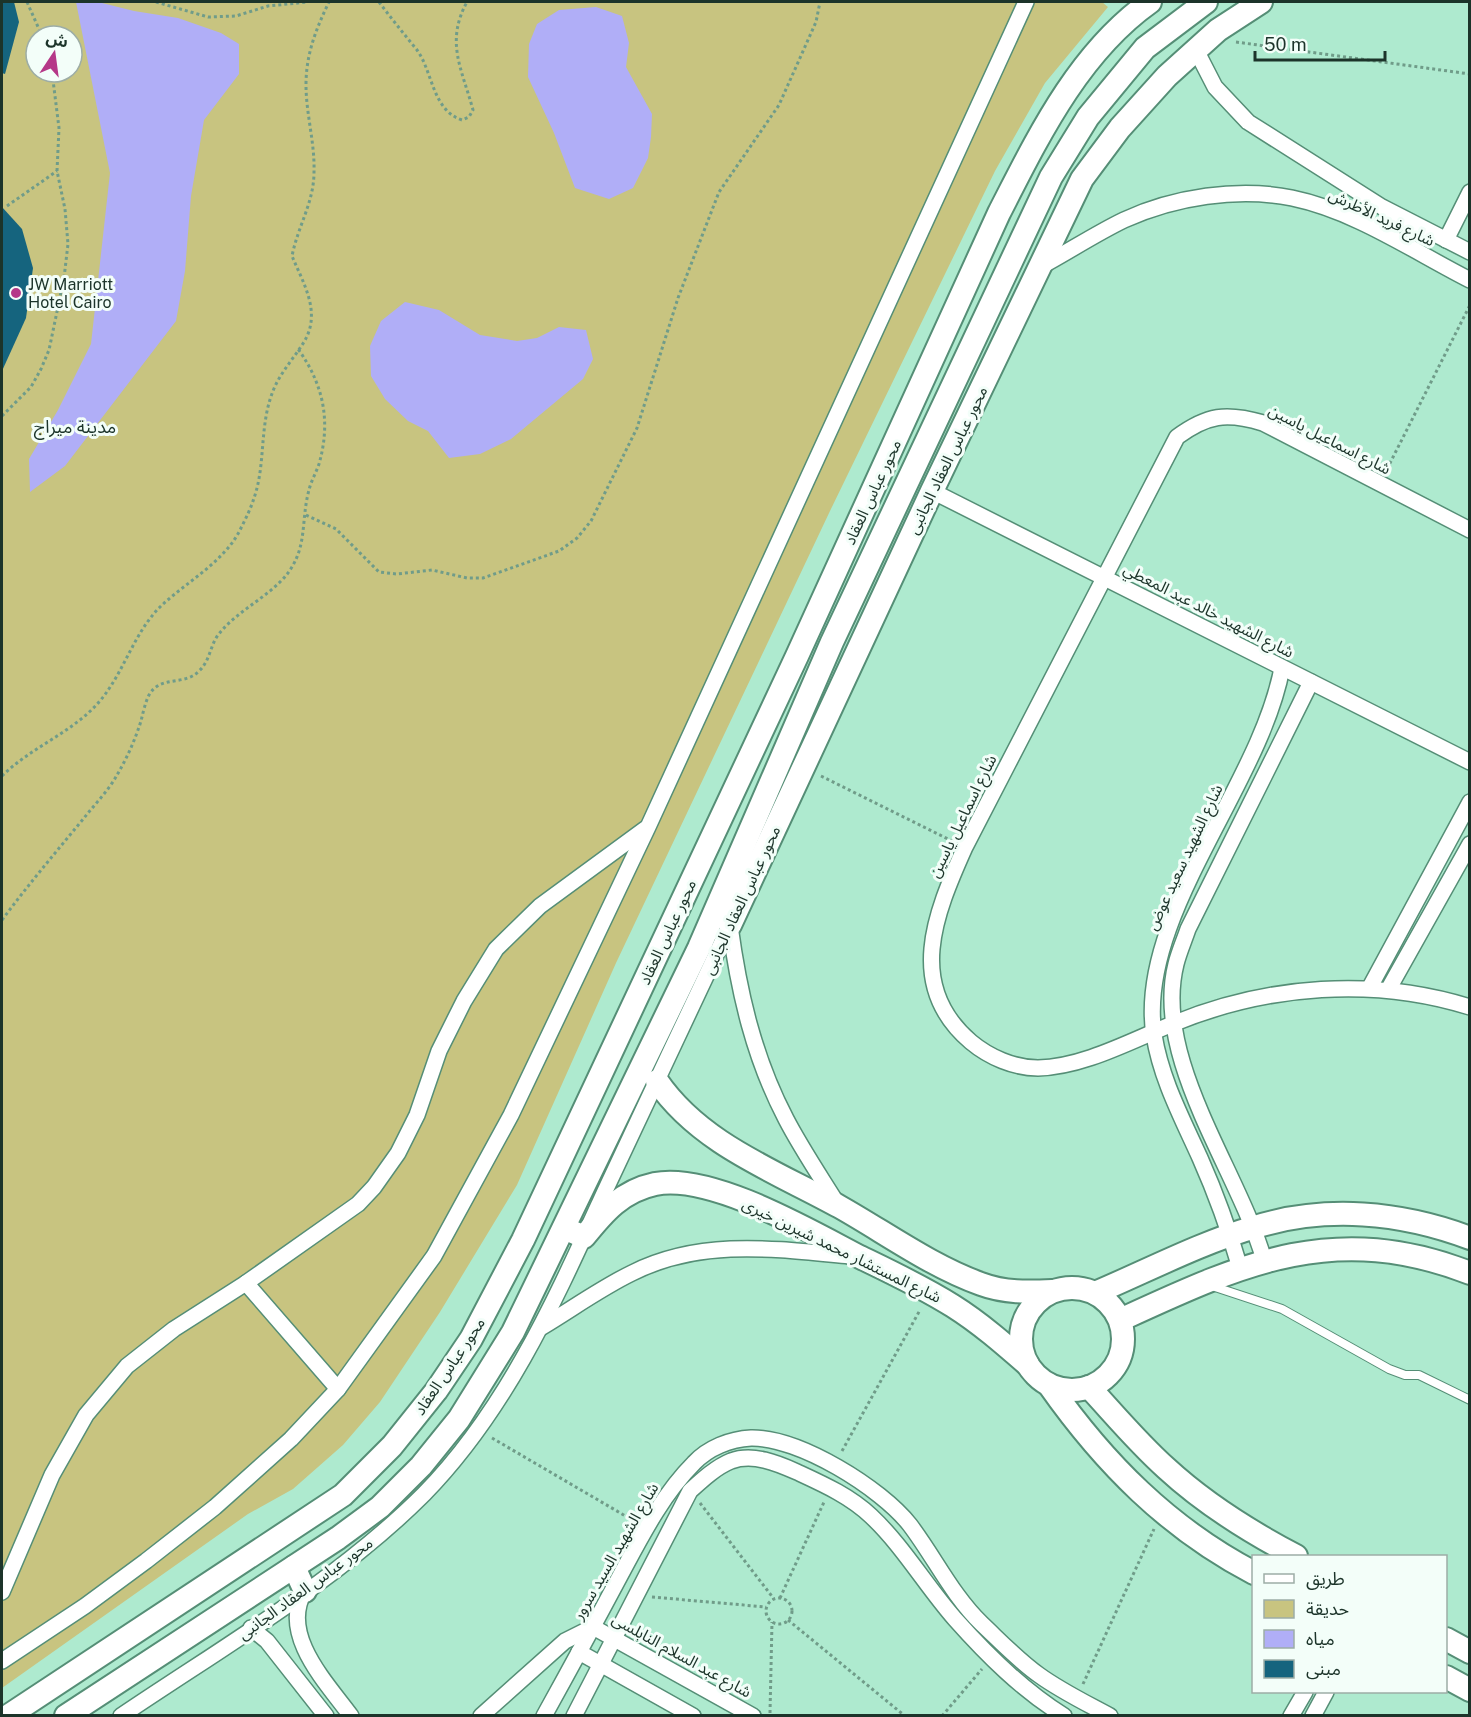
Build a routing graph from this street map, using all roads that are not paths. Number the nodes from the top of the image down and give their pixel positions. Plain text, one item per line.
1 (1026, 2) edge
2 (1206, 2) edge
3 (1261, 2) edge
4 (1139, 5) edge
5 (1201, 44) junction
6 (1470, 192) edge
7 (1382, 207) junction
8 (1370, 229) junction
9 (1446, 240) junction
10 (1470, 252) edge
11 (1040, 267) junction
12 (1470, 280) edge
13 (955, 381) junction
14 (980, 392) junction
15 (932, 491) junction
16 (1470, 530) edge
17 (1104, 578) junction
18 (854, 596) junction
19 (823, 599) junction
20 (797, 656) junction
21 (1282, 668) junction
22 (819, 672) junction
23 (1311, 682) junction
24 (1470, 762) edge
25 (1470, 802) edge
26 (648, 827) junction
27 (1470, 844) edge
28 (1425, 884) junction
29 (1442, 893) junction
30 (730, 925) junction
31 (1370, 987) junction
32 (1388, 990) junction
33 (686, 997) junction
34 (1470, 1007) edge
35 (1173, 1023) junction
36 (1153, 1032) junction
37 (657, 1081) junction
38 (840, 1207) junction
39 (1255, 1227) junction
40 (574, 1232) junction
41 (1231, 1236) junction
42 (1470, 1238) edge
43 (860, 1257) junction
44 (1264, 1260) junction
45 (1240, 1268) junction
46 (1470, 1273) edge
47 (246, 1283) junction
48 (1201, 1283) junction
49 (1053, 1291) junction
50 (1095, 1293) junction
51 (1120, 1320) junction
52 (542, 1327) junction
53 (1028, 1365) junction
54 (1049, 1385) junction
55 (1089, 1387) junction
56 (338, 1389) junction
57 (1470, 1400) edge
58 (1292, 1555) edge
59 (294, 1567) junction
60 (1252, 1572) edge
61 (305, 1591) junction
62 (2, 1592) edge
63 (593, 1627) junction
64 (250, 1628) junction
65 (616, 1638) junction
66 (1447, 1640) edge
67 (579, 1652) junction
68 (1470, 1652) edge
69 (2, 1661) edge
70 (602, 1665) junction
71 (316, 1670) junction
72 (1037, 1674) junction
73 (1447, 1678) edge
74 (301, 1682) junction
75 (1027, 1690) junction
76 (1470, 1690) edge
77 (1304, 1693) edge
78 (1325, 1693) edge
79 (8, 1716) edge
80 (66, 1716) edge
81 (121, 1716) edge
82 (326, 1716) edge
83 (351, 1716) edge
84 (481, 1716) edge
85 (544, 1716) edge
86 (574, 1716) edge
87 (693, 1716) edge
88 (753, 1716) edge
89 (1064, 1716) edge
90 (1110, 1716) edge
91 (1291, 1716) edge
92 (1313, 1716) edge

1 - 26 street
2 - 13 main road, محور عباس العقاد
3 - 5 main road, محور عباس العقاد الجانبى
4 - 19 main road, محور عباس العقاد
5 - 7 street, شارع فريد الأطرش
5 - 11 main road, محور عباس العقاد الجانبى
6 - 9 street
7 - 8 street
7 - 9 street, شارع فريد الأطرش
8 - 11 street, شارع فريد الأطرش
8 - 12 street, شارع فريد الأطرش
9 - 10 street, شارع فريد الأطرش
11 - 14 main road, محور عباس العقاد الجانبى
13 - 14 main road
13 - 18 main road, محور عباس العقاد
14 - 15 main road, محور عباس العقاد الجانبى
15 - 17 street, شارع الشهيد خالد عبد المعطي
15 - 30 main road, محور عباس العقاد الجانبى
16 - 17 street, شارع اسماعيل ياسين
17 - 21 street, شارع الشهيد خالد عبد المعطي
17 - 36 street, شارع اسماعيل ياسين
18 - 19 main road
18 - 22 main road, محور عباس العقاد
19 - 20 main road, محور عباس العقاد
20 - 22 main road
20 - 79 main road, محور عباس العقاد
21 - 23 street, شارع الشهيد خالد عبد المعطي
21 - 36 street, شارع الشهيد سعيد عوض
22 - 33 main road, محور عباس العقاد
23 - 24 street, شارع الشهيد خالد عبد المعطي
23 - 35 street
25 - 28 street
26 - 47 street
26 - 56 street
27 - 29 street
28 - 29 street
28 - 31 street
29 - 32 street
30 - 33 street, محور عباس العقاد الجانبى
30 - 38 street
31 - 32 street, شارع اسماعيل ياسين
31 - 35 street, شارع اسماعيل ياسين
32 - 34 street, شارع اسماعيل ياسين
33 - 37 street, محور عباس العقاد الجانبى
33 - 40 main road, محور عباس العقاد
35 - 36 street, شارع اسماعيل ياسين
35 - 39 street
36 - 41 street, شارع الشهيد سعيد عوض
37 - 38 main road, شارع المستشار محمد شيرين خيرى
37 - 40 street, محور عباس العقاد الجانبى
38 - 49 main road, شارع المستشار محمد شيرين خيرى
39 - 41 main road
39 - 42 main road
39 - 44 street
40 - 43 main road, شارع المستشار محمد شيرين خيرى
40 - 52 street, محور عباس العقاد الجانبى
40 - 59 main road, محور عباس العقاد
41 - 45 street, شارع الشهيد سعيد عوض
41 - 50 main road
43 - 52 street
43 - 53 main road, شارع المستشار محمد شيرين خيرى
44 - 45 main road
44 - 46 main road
45 - 48 main road
47 - 56 street
47 - 62 street
48 - 51 main road
48 - 57 lane
49 - 50 main road
49 - 53 main road
50 - 51 main road
51 - 55 main road
52 - 61 street, محور عباس العقاد الجانبى
53 - 54 main road
54 - 55 main road
54 - 60 main road
55 - 58 main road
56 - 69 street
59 - 61 main road
59 - 80 main road, محور عباس العقاد
61 - 64 street, محور عباس العقاد الجانبى
61 - 71 street
63 - 65 street, شارع عبد السلام النابلسى
63 - 67 street, شارع الشهيد السيد سرور
63 - 72 street, شارع الشهيد السيد سرور
63 - 84 street
64 - 74 street
64 - 81 street, محور عباس العقاد الجانبى
65 - 70 street
65 - 75 street
65 - 88 street, شارع عبد السلام النابلسى
66 - 68 main road
67 - 70 street
67 - 85 street, شارع الشهيد السيد سرور
70 - 86 street
70 - 87 street
71 - 74 street
71 - 83 street
72 - 75 street
72 - 90 street, شارع الشهيد السيد سرور
73 - 76 main road
74 - 82 street
75 - 89 street
77 - 91 street
78 - 92 street

